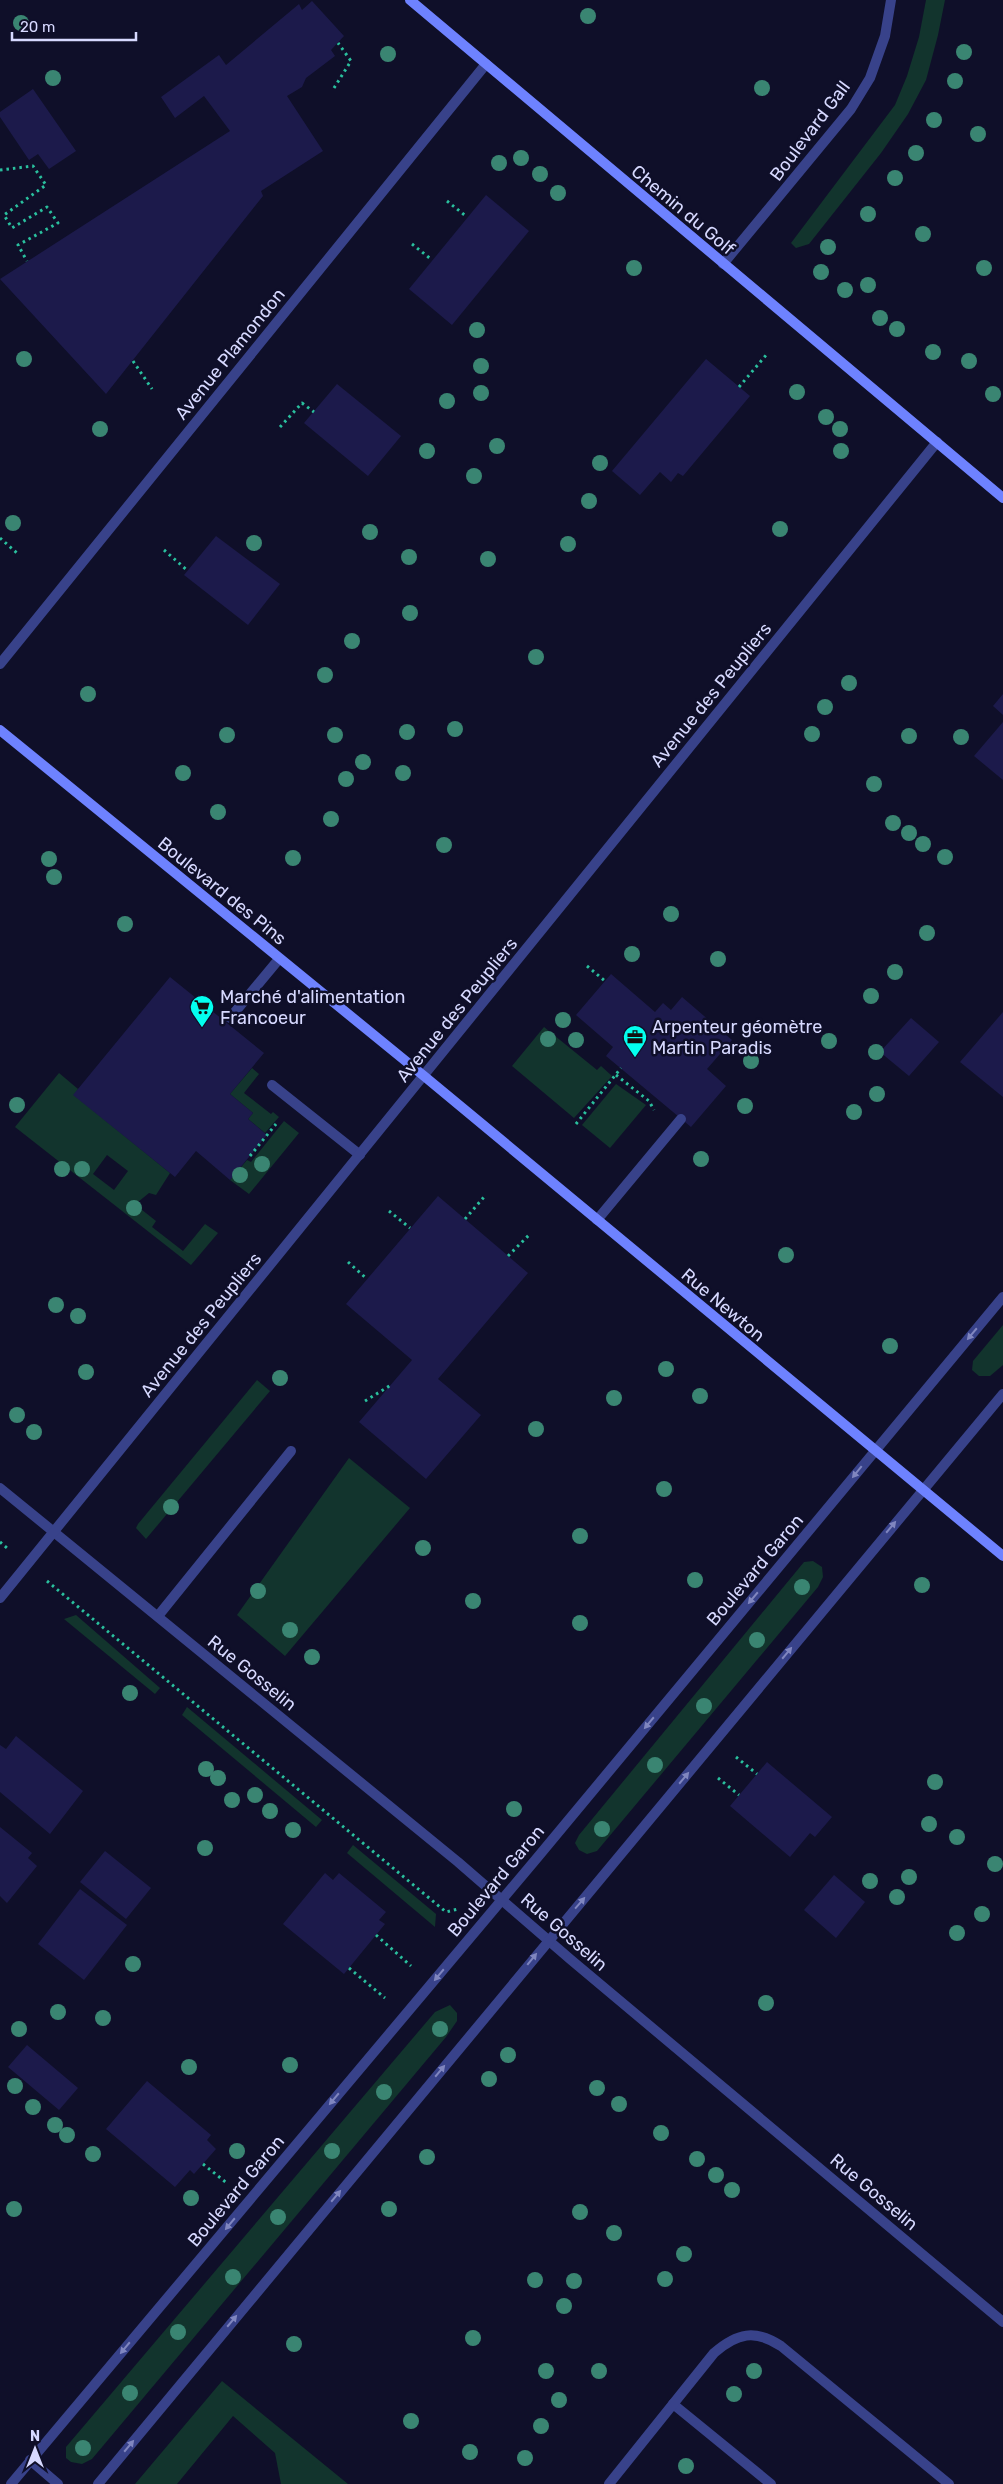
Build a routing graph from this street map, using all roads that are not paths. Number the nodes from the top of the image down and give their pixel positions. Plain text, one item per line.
1 (410, 0) edge
2 (891, 0) edge
3 (486, 64) junction
4 (722, 264) junction
5 (937, 442) junction
6 (1003, 498) edge
7 (0, 664) edge
8 (0, 730) edge
9 (279, 959) junction
10 (230, 1018) dead end
11 (424, 1076) junction
12 (272, 1085) dead end
13 (681, 1119) dead end
14 (360, 1156) junction
15 (597, 1220) junction
16 (1003, 1297) edge
17 (1003, 1394) edge
18 (291, 1451) dead end
19 (874, 1451) junction
20 (0, 1488) edge
21 (922, 1489) junction
22 (55, 1531) junction
23 (1003, 1556) edge
24 (0, 1598) edge
25 (158, 1616) junction
26 (502, 1899) junction
27 (548, 1940) junction
28 (1003, 2322) edge
29 (673, 2404) junction
30 (30, 2460) junction
31 (11, 2484) edge
32 (58, 2484) edge
33 (98, 2484) edge
34 (609, 2484) edge
35 (771, 2484) edge
36 (949, 2484) edge

1 - 3 street, Chemin du Golf
2 - 4 street, Boulevard Gall
3 - 4 street, Chemin du Golf
3 - 7 street, Avenue Plamondon
4 - 5 street, Chemin du Golf
5 - 6 street, Chemin du Golf
5 - 11 street, Avenue des Peupliers
8 - 9 street, Boulevard des Pins
9 - 10 street
9 - 11 street, Boulevard des Pins
11 - 14 street, Avenue des Peupliers
11 - 15 street, Rue Newton
12 - 14 street
13 - 15 street
14 - 22 street, Avenue des Peupliers
15 - 19 street, Rue Newton
16 -> 19 street, Boulevard Garon
17 - 21 street
18 - 25 street
19 - 21 street, Rue Newton
19 -> 26 street, Boulevard Garon
20 - 22 street, Rue Gosselin
21 - 23 street, Rue Newton
27 -> 21 street
22 - 24 street, Avenue des Peupliers
22 - 25 street, Rue Gosselin
25 - 26 street, Rue Gosselin
26 - 27 street, Rue Gosselin
26 -> 30 street, Boulevard Garon
27 - 28 street, Rue Gosselin
33 -> 27 street
29 - 34 street
29 - 35 street
29 - 36 street
30 - 31 street, Boulevard Garon
30 - 32 street

